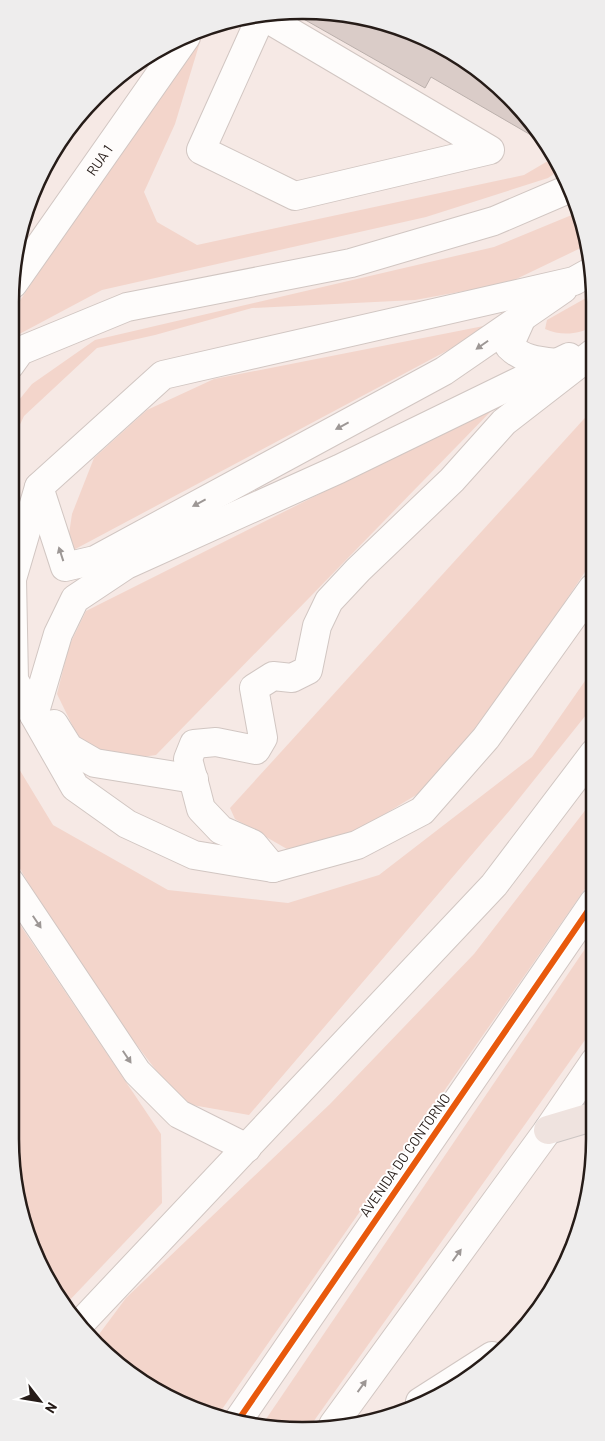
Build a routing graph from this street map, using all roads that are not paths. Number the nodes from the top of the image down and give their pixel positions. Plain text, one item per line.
1 (270, 21) edge
2 (259, 22) edge
3 (179, 47) edge
4 (564, 191) edge
5 (20, 272) edge
6 (583, 276) edge
7 (522, 317) junction
8 (586, 349) edge
9 (19, 352) edge
10 (586, 359) edge
11 (557, 363) junction
12 (39, 487) junction
13 (19, 555) edge
14 (586, 598) edge
15 (19, 687) edge
16 (35, 709) junction
17 (586, 764) edge
18 (194, 779) junction
19 (273, 868) junction
20 (19, 895) edge
21 (586, 914) edge
22 (586, 1074) edge
23 (586, 1119) edge
24 (548, 1130) junction
25 (247, 1148) junction
26 (84, 1320) edge
27 (241, 1416) edge
28 (336, 1420) edge

1 - 2 street
3 - 5 street, RUA 1
4 - 9 street
6 - 7 street
6 - 12 street
7 - 11 street
7 -> 12 street
8 - 11 street
10 - 18 street
11 - 16 street
12 - 13 street
14 - 19 street
15 - 16 street
16 - 18 street
16 - 19 street
17 - 25 street
18 - 19 street
20 -> 25 street
21 - 27 street, AVENIDA DO CONTORNO
22 - 24 street
23 - 24 highway
28 -> 24 street
25 - 26 street

